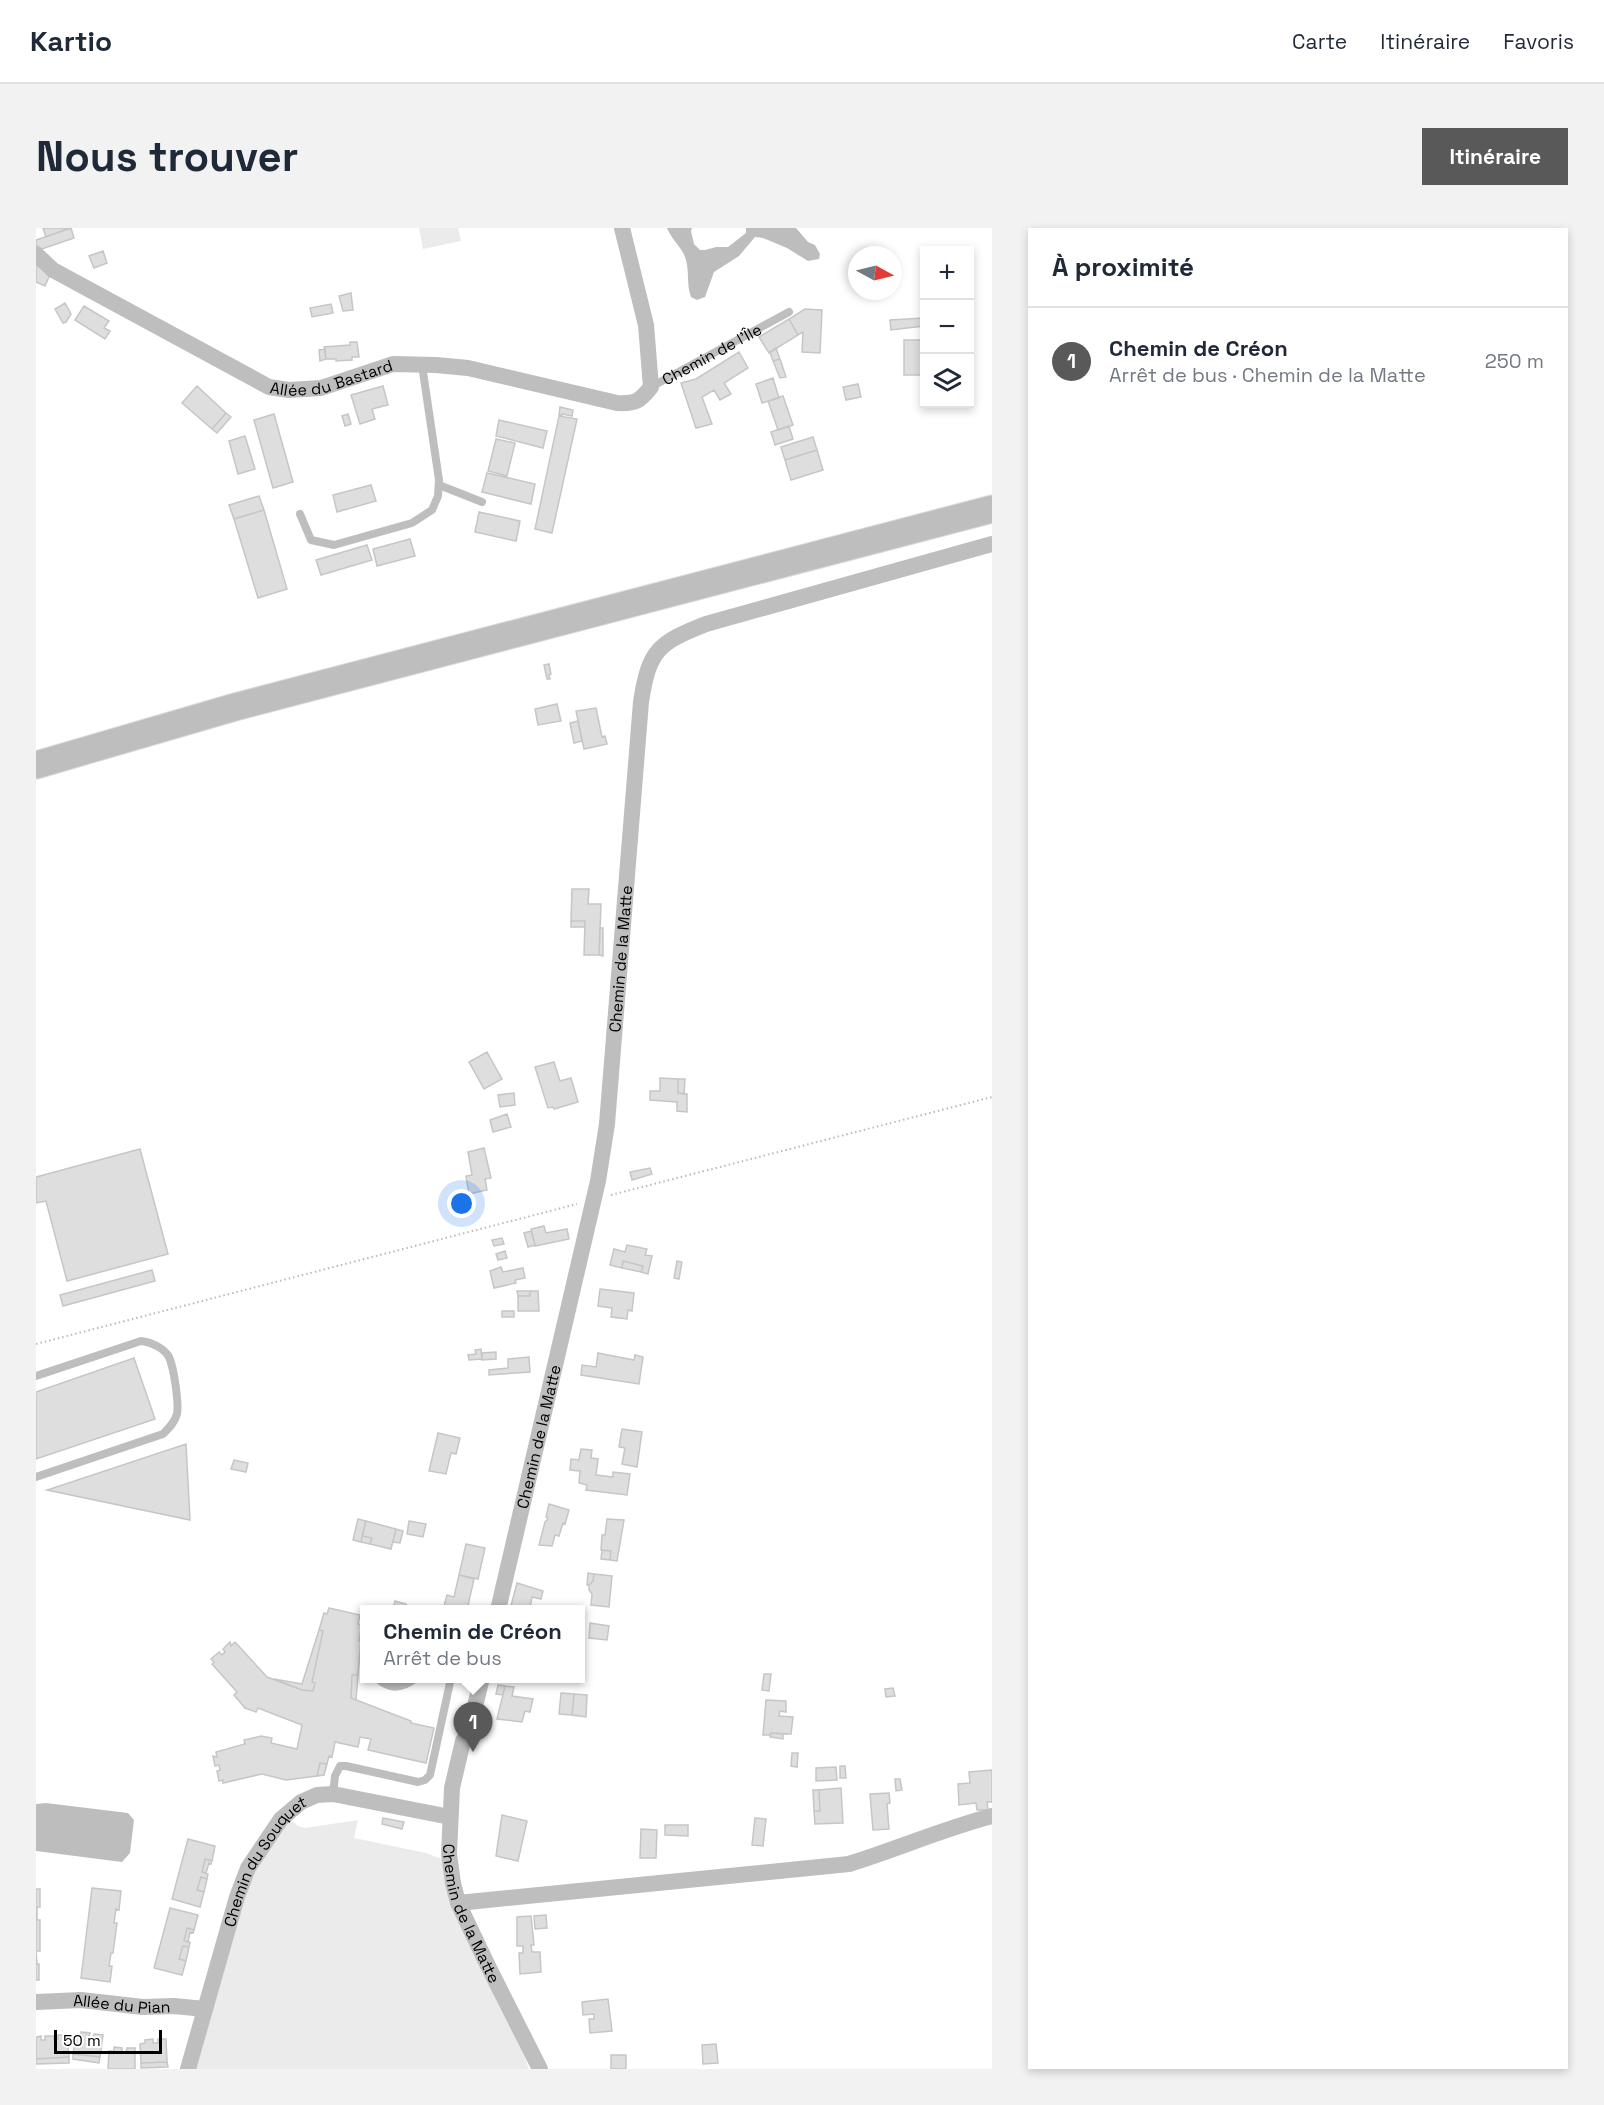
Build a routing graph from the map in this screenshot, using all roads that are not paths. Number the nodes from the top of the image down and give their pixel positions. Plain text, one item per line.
1 (622, 228) edge
2 (36, 254) edge
3 (789, 312) dead end
4 (422, 364) junction
5 (651, 387) junction
6 (439, 485) junction
7 (482, 502) dead end
8 (992, 509) edge
9 (300, 514) dead end
10 (992, 543) edge
11 (36, 765) edge
12 (36, 1376) edge
13 (36, 1477) edge
14 (499, 1605) edge
15 (382, 1683) edge
16 (409, 1683) edge
17 (450, 1683) edge
18 (481, 1683) edge
19 (333, 1794) junction
20 (450, 1816) junction
21 (992, 1816) edge
22 (459, 1903) junction
23 (36, 2002) edge
24 (205, 2009) junction
25 (188, 2069) edge
26 (540, 2069) edge

1 - 5 street, Chemin de l'Île
2 - 4 street, Allée du Bastard
3 - 5 lane, Chemin de l'Île
4 - 5 street, Allée du Bastard
4 - 6 lane
6 - 7 lane
6 - 9 lane
8 - 11 main road
10 - 14 street, Chemin de la Matte
12 - 13 lane
15 - 16 lane
17 - 19 lane
18 - 20 street, Chemin de la Matte
19 - 20 street, Chemin du Souquet
19 - 24 street, Chemin du Souquet
20 - 22 street, Chemin de la Matte
21 - 22 street
22 - 26 street, Chemin de la Matte
23 - 24 street, Allée du Pian
24 - 25 street, Chemin du Souquet

